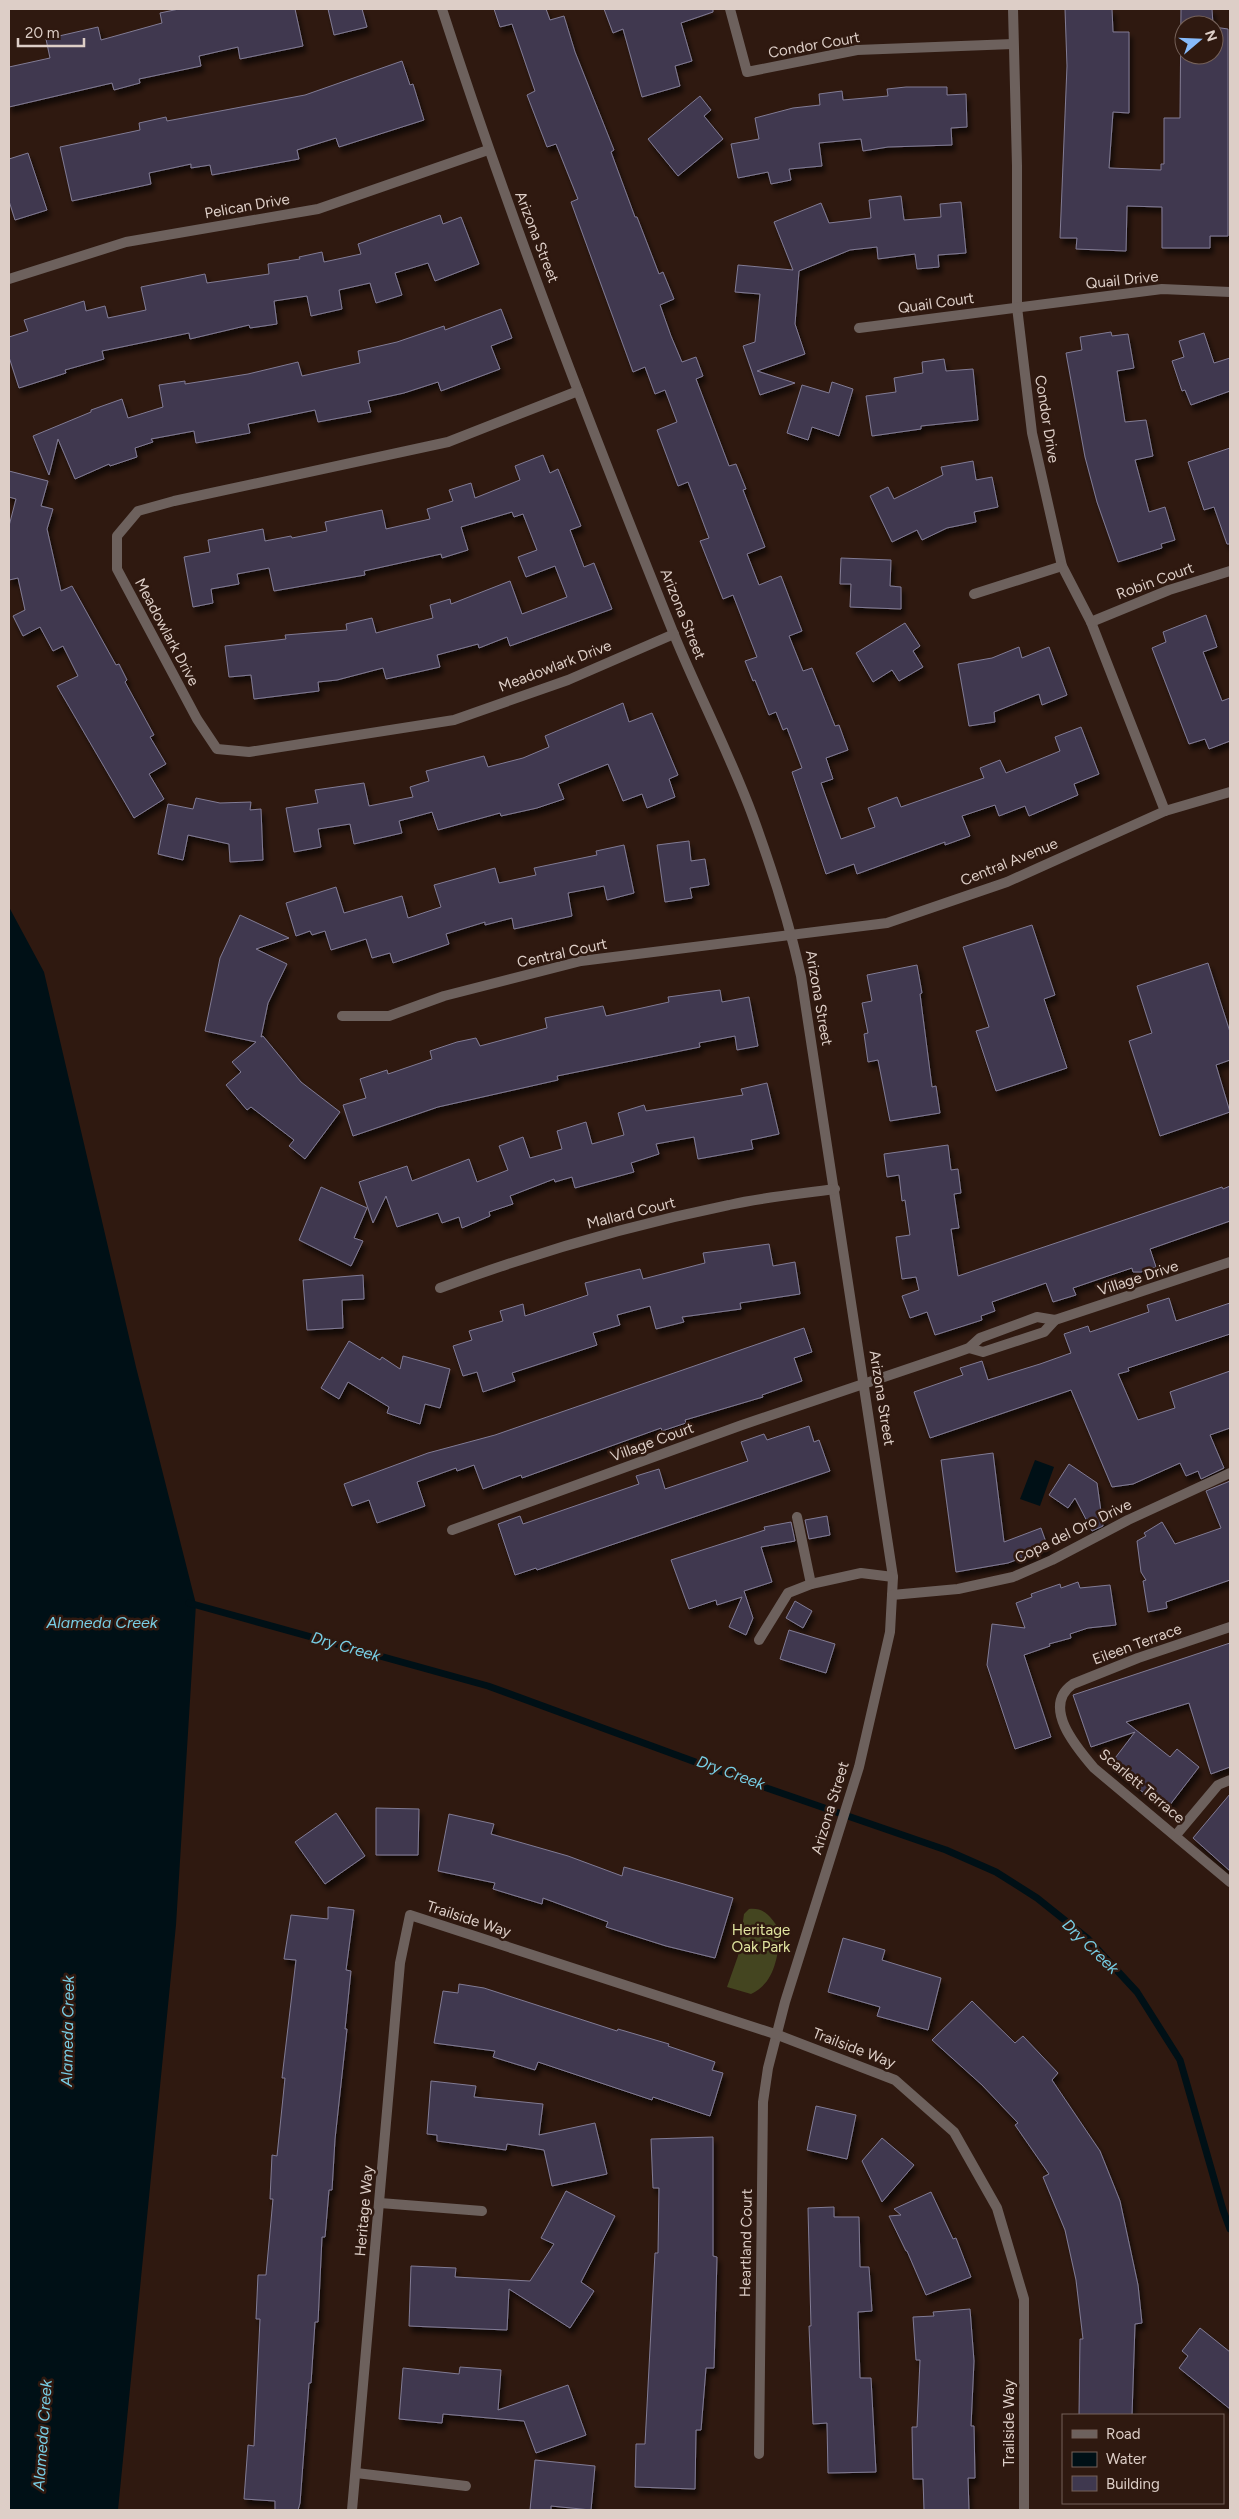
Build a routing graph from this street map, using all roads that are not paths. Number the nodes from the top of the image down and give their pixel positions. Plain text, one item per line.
1 (442, 9) edge
2 (730, 9) edge
3 (1013, 9) edge
4 (1013, 44) junction
5 (488, 150) junction
6 (9, 279) edge
7 (1230, 292) edge
8 (1017, 307) junction
9 (860, 328) dead end
10 (578, 390) junction
11 (1062, 566) junction
12 (1230, 571) edge
13 (974, 594) dead end
14 (1091, 622) junction
15 (674, 634) junction
16 (1230, 792) edge
17 (1165, 811) junction
18 (792, 936) junction
19 (342, 1016) dead end
20 (835, 1189) junction
21 (1230, 1262) edge
22 (440, 1288) dead end
23 (1055, 1320) junction
24 (969, 1348) junction
25 (864, 1384) junction
26 (1230, 1473) edge
27 (797, 1517) dead end
28 (452, 1530) dead end
29 (893, 1577) junction
30 (811, 1584) junction
31 (892, 1595) junction
32 (1230, 1627) edge
33 (759, 1640) dead end
34 (1060, 1697) joint
35 (1230, 1780) edge
36 (1176, 1835) junction
37 (1230, 1882) edge
38 (410, 1915) joint
39 (778, 2035) junction
40 (380, 2203) junction
41 (482, 2211) dead end
42 (759, 2454) dead end
43 (356, 2473) junction
44 (466, 2486) dead end
45 (352, 2510) edge
46 (1024, 2510) edge

1 - 5 street, Arizona Street
2 - 4 street, Condor Court
3 - 4 street, Condor Drive
4 - 8 street, Condor Drive
5 - 6 street, Pelican Drive
5 - 10 street, Arizona Street
7 - 8 street, Quail Drive
8 - 9 street, Quail Court
8 - 11 street, Condor Drive
10 - 15 street, Arizona Street
10 - 15 street, Meadowlark Drive
11 - 13 street
11 - 14 street, Condor Drive
12 - 14 street, Robin Court
14 - 17 street, Condor Drive
15 - 18 street, Arizona Street
16 - 17 street, Central Avenue
17 - 18 street, Central Avenue
18 - 19 street, Central Court
18 - 20 street, Arizona Street
20 - 22 street, Mallard Court
20 - 25 street, Arizona Street
21 - 23 street, Village Drive
23 - 24 street, Village Drive
23 - 24 street, Village Drive
24 - 25 street, Village Drive
25 - 28 street, Village Court
25 - 29 street, Arizona Street
26 - 31 street, Copa del Oro Drive
27 - 30 street
29 - 30 street
29 - 31 street, Arizona Street
30 - 33 street
31 - 39 street, Arizona Street
32 - 34 street, Eileen Terrace
34 - 36 street, Scarlett Terrace
35 - 36 street
36 - 37 street, Scarlett Terrace
38 - 39 street, Trailside Way
38 - 40 street, Heritage Way
39 - 42 street, Heartland Court
39 - 46 street, Trailside Way
40 - 41 street
40 - 43 street, Heritage Way
43 - 44 street
43 - 45 street, Heritage Way

